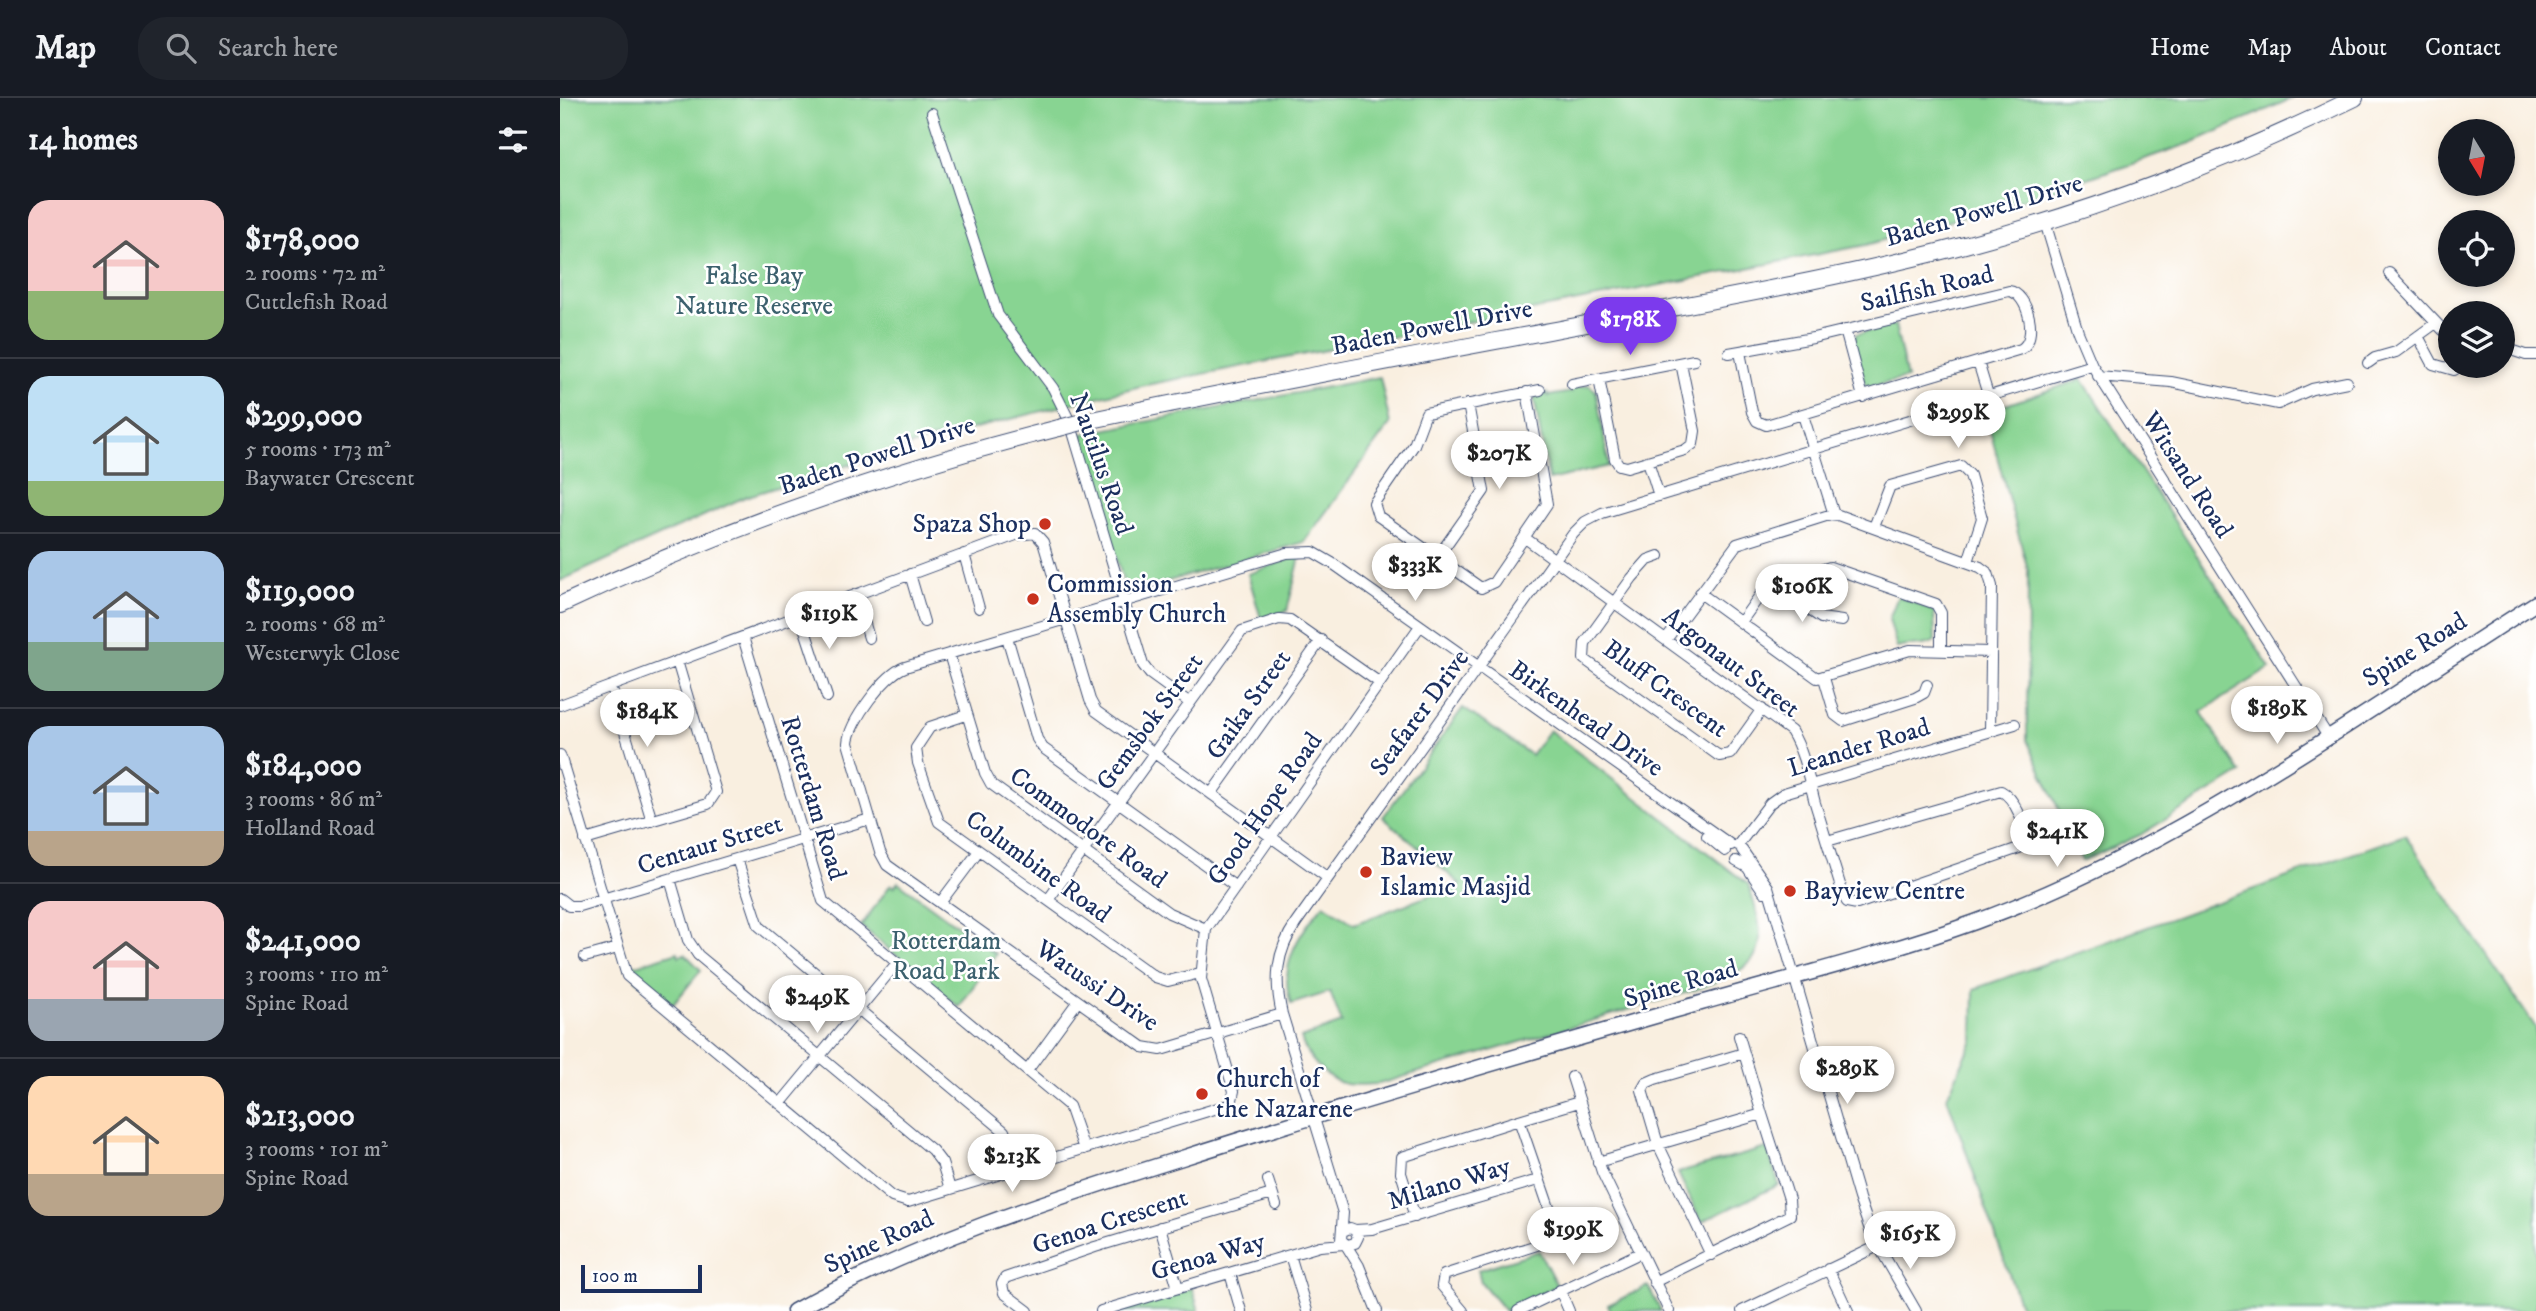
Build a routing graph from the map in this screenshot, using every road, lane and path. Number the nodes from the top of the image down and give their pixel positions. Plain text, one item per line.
1 (2356, 98) edge
2 (932, 113) dead end
3 (2045, 222) junction
4 (2389, 273) dead end
5 (2436, 323) joint
6 (1845, 330) junction
7 (2418, 336) junction
8 (2515, 349) edge
9 (1740, 352) junction
10 (1729, 353) dead end
11 (2536, 355) edge
12 (1694, 360) dead end
13 (1978, 362) junction
14 (1681, 363) junction
15 (2368, 363) dead end
16 (2092, 365) junction
17 (2438, 365) edge
18 (2098, 376) junction
19 (1599, 379) junction
20 (2347, 382) dead end
21 (1572, 384) dead end
22 (1540, 390) dead end
23 (1527, 392) junction
24 (1863, 397) junction
25 (1989, 398) junction
26 (1468, 404) junction
27 (1803, 415) junction
28 (1815, 450) junction
29 (1648, 461) junction
30 (1659, 496) junction
31 (1834, 514) junction
32 (1874, 527) junction
33 (1525, 538) junction
34 (964, 554) junction
35 (1659, 556) dead end
36 (1437, 558) junction
37 (1554, 560) junction
38 (1968, 562) junction
39 (910, 574) junction
40 (1772, 584) junction
41 (1700, 593) junction
42 (856, 594) junction
43 (1124, 601) junction
44 (1615, 603) junction
45 (2536, 603) edge
46 (560, 605) edge
47 (979, 608) dead end
48 (800, 615) junction
49 (1065, 620) junction
50 (1842, 621) dead end
51 (924, 622) dead end
52 (1741, 622) junction
53 (1420, 626) junction
54 (743, 637) junction
55 (1007, 637) junction
56 (869, 638) dead end
57 (1321, 640) junction
58 (1666, 640) junction
59 (1941, 651) junction
60 (1991, 652) junction
61 (948, 654) junction
62 (677, 661) junction
63 (1478, 668) junction
64 (1824, 678) junction
65 (1380, 683) junction
66 (1927, 685) dead end
67 (611, 686) junction
68 (827, 697) dead end
69 (1189, 703) junction
70 (560, 705) edge
71 (1762, 709) junction
72 (966, 715) junction
73 (2015, 724) dead end
74 (1990, 731) junction
75 (2327, 735) junction
76 (1154, 753) junction
77 (560, 755) edge
78 (1810, 785) junction
79 (1211, 794) junction
80 (1118, 803) junction
81 (870, 819) junction
82 (652, 821) junction
83 (1272, 837) junction
84 (804, 839) junction
85 (585, 840) junction
86 (1827, 841) junction
87 (1734, 848) junction
88 (979, 851) junction
89 (1083, 852) junction
90 (737, 859) junction
91 (1736, 861) junction
92 (1328, 878) junction
93 (670, 879) junction
94 (1236, 887) junction
95 (560, 899) edge
96 (603, 900) junction
97 (1048, 900) junction
98 (940, 903) junction
99 (1772, 904) junction
100 (1206, 929) junction
101 (618, 948) junction
102 (585, 957) dead end
103 (897, 963) junction
104 (1200, 973) junction
105 (1793, 976) junction
106 (1078, 1000) junction
107 (859, 1009) junction
108 (1282, 1014) junction
109 (1217, 1033) junction
110 (1739, 1036) dead end
111 (1744, 1053) junction
112 (819, 1057) junction
113 (1027, 1071) junction
114 (1572, 1077) dead end
115 (1579, 1102) junction
116 (780, 1104) junction
117 (1762, 1114) junction
118 (1315, 1117) junction
119 (1519, 1120) junction
120 (1658, 1144) junction
121 (1084, 1149) junction
122 (1598, 1162) junction
123 (1018, 1169) junction
124 (1268, 1180) dead end
125 (1538, 1180) junction
126 (950, 1189) junction
127 (1272, 1194) junction
128 (1276, 1205) dead end
129 (1415, 1217) junction
130 (1160, 1227) junction
131 (1350, 1236) junction
132 (1878, 1246) junction
133 (1640, 1253) junction
134 (1290, 1255) junction
135 (1711, 1255) junction
136 (1828, 1269) junction
137 (1230, 1273) junction
138 (1654, 1282) junction
139 (1178, 1287) junction
140 (1560, 1290) junction
141 (794, 1311) edge
142 (1028, 1311) edge
143 (1101, 1311) edge
144 (1241, 1311) edge
145 (1307, 1311) edge
146 (1377, 1311) edge
147 (1463, 1311) edge
148 (1518, 1311) edge
149 (1569, 1311) edge
150 (1669, 1311) edge
151 (1742, 1311) edge
152 (1848, 1311) edge
153 (1916, 1311) edge

1 - 3 main road, Baden Powell Drive
2 - 43 street, Nautilus Road
3 - 16 street, Witsand Road
3 - 46 main road, Baden Powell Drive, bridge
4 - 5 street
5 - 7 street
6 - 9 street, Sailfish Road
6 - 13 street, Sailfish Road
6 - 24 street
7 - 15 street
7 - 17 street
8 - 11 street
9 - 10 street, Sailfish Road
9 - 27 street, Sailfish Road
12 - 14 street
13 - 24 street, Sailfish Road
13 - 25 street
14 - 19 street
14 - 29 street
16 - 18 street, Witsand Road
16 - 25 street, Seafarer Drive
18 - 20 street
18 - 75 street, Witsand Road
19 - 21 street
19 - 29 street
22 - 23 street
23 - 26 street
23 - 33 street
24 - 27 street, Sailfish Road
25 - 28 street, Seafarer Drive
26 - 36 street
26 - 36 street
27 - 28 street
28 - 30 street, Seafarer Drive
28 - 31 street
29 - 30 street
30 - 37 street, Seafarer Drive
31 - 32 street
31 - 41 street
32 - 38 street
32 - 38 street
33 - 36 street
33 - 37 street, Argonaut Street
34 - 39 street
34 - 47 street
34 - 49 street
35 - 44 street
37 - 44 street, Argonaut Street
37 - 63 street, Seafarer Drive
38 - 60 street
39 - 42 street
39 - 51 street
40 - 50 street
40 - 52 street
40 - 59 street
41 - 52 street
41 - 58 street
42 - 48 street
42 - 56 street
43 - 49 street, Birkenhead Drive
43 - 53 street, Birkenhead Drive
43 - 69 street, Nautilus Road
44 - 58 street, Argonaut Street
44 - 71 street, Bluff Crescent
45 - 75 main road, Spine Road
48 - 54 street
48 - 68 street
49 - 55 street, Watussi Drive
49 - 76 street
52 - 64 street
53 - 63 street, Birkenhead Drive
53 - 65 street, Good Hope Road
54 - 62 street
54 - 84 street, Rotterdam Road
55 - 61 street, Watussi Drive
55 - 80 street
57 - 65 street, Gemsbok Street
57 - 69 street, Gemsbok Street
57 - 79 street, Gaika Street
58 - 71 street, Argonaut Street
59 - 60 street
59 - 64 street
60 - 74 street
61 - 72 street, Commodore Road
61 - 81 street, Watussi Drive
62 - 67 street
62 - 82 street
63 - 87 street, Birkenhead Drive
63 - 92 street, Seafarer Drive
64 - 66 street
65 - 83 street, Good Hope Road
67 - 70 street
67 - 82 street
69 - 76 street, Gemsbok Street
71 - 78 street, Argonaut Street
72 - 88 street, Columbine Road
72 - 89 street, Commodore Road
73 - 74 street, Leander Road
74 - 78 street, Leander Road
75 - 105 main road, Spine Road
76 - 79 street
76 - 80 street, Gemsbok Street
77 - 85 street
78 - 86 street, Argonaut Street
78 - 87 street, Leander Road
79 - 83 street
80 - 89 street, Gemsbok Street
80 - 94 street
81 - 84 street, Centaur Street
81 - 98 street, Watussi Drive
82 - 85 street
83 - 92 street
83 - 94 street, Good Hope Road
84 - 90 street, Centaur Street
84 - 103 street, Rotterdam Road
85 - 96 street
86 - 86 street, Argonaut Street
87 - 91 street, Leander Road
87 - 91 street, Birkenhead Drive
87 - 99 street, Birkenhead Drive
88 - 97 street, Columbine Road
88 - 98 street
89 - 97 street, Gemsbok Street
89 - 100 street, Commodore Road
90 - 93 street, Centaur Street
90 - 107 street
91 - 99 street, Birkenhead Drive
92 - 108 street, Seafarer Drive
93 - 96 street, Centaur Street
93 - 112 street
94 - 100 street, Good Hope Road
95 - 96 street, Centaur Street
96 - 101 street
97 - 104 street, Columbine Road
98 - 106 street, Watussi Drive
99 - 105 street, Birkenhead Drive
100 - 104 street, Good Hope Road
101 - 102 street
101 - 116 street
103 - 107 street
103 - 113 street, Rotterdam Road
104 - 109 street, Good Hope Road
105 - 118 main road, Spine Road
105 - 132 street, Birkenhead Drive
106 - 109 street, Watussi Drive
106 - 113 street
107 - 112 street
107 - 123 street
108 - 109 street, Watussi Drive
108 - 118 street, Seafarer Drive
109 - 121 street, Good Hope Road
110 - 111 street
111 - 117 street
111 - 120 street
112 - 116 street
112 - 126 street
113 - 121 street, Rotterdam Road
114 - 115 street
115 - 119 street
115 - 122 street
116 - 126 street
117 - 120 street
117 - 135 street
118 - 131 street, Seafarer Drive
118 - 141 main road, Spine Road
119 - 125 street
119 - 129 street
120 - 122 street
120 - 135 street
121 - 123 street
122 - 133 street
123 - 126 street
124 - 127 street
125 - 129 street, Milano Way
125 - 147 street
127 - 128 street
127 - 130 street, Genoa Crescent
129 - 131 street, Milano Way
130 - 139 street
130 - 142 street, Genoa Crescent
131 - 134 street, Genoa Way
131 - 146 street, Seafarer Drive
132 - 136 street
132 - 153 street, Birkenhead Drive
133 - 138 street
133 - 140 street
134 - 137 street, Genoa Way
134 - 145 street
135 - 138 street
136 - 151 street
136 - 152 street
137 - 139 street, Genoa Way
137 - 144 street
138 - 150 street
139 - 143 street, Genoa Way
140 - 148 street
140 - 149 street

